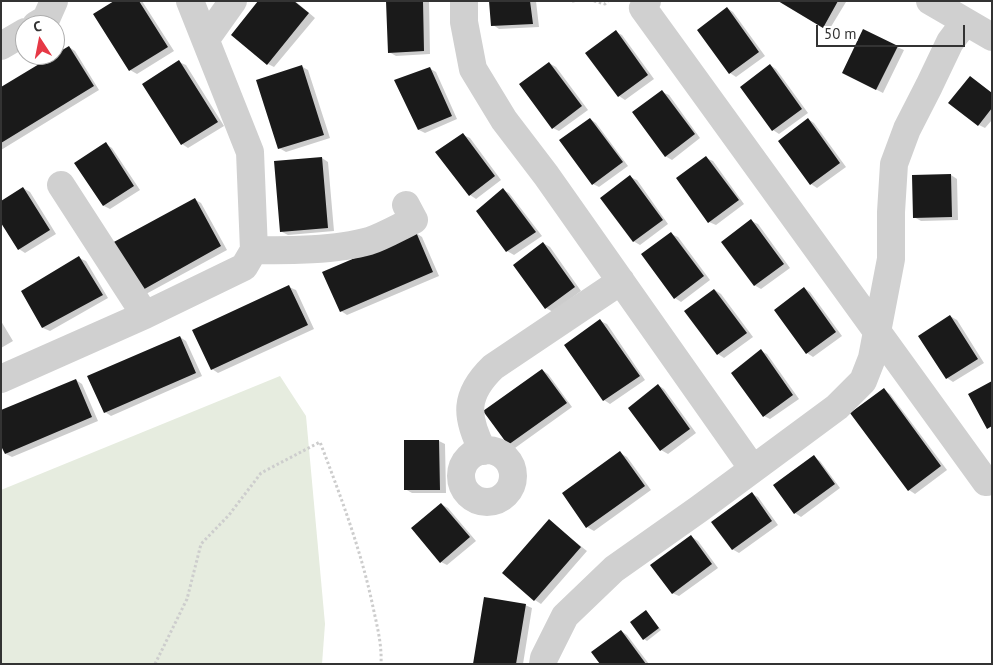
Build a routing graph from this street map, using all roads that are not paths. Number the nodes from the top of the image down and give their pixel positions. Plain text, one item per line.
1 (54, 1) edge
2 (190, 1) edge
3 (233, 1) edge
4 (464, 1) edge
5 (648, 1) edge
6 (930, 1) edge
7 (48, 15) edge
8 (965, 22) junction
9 (992, 37) edge
10 (15, 38) edge
11 (206, 39) junction
12 (1, 46) edge
13 (61, 185) dead end
14 (406, 205) dead end
15 (254, 250) junction
16 (621, 280) junction
17 (145, 315) junction
18 (878, 332) junction
19 (1, 379) edge
20 (483, 451) dead end
21 (753, 469) junction
22 (986, 482) dead end
23 (543, 664) edge

1 - 7 street
2 - 11 street
3 - 11 street
4 - 16 street
5 - 18 street
6 - 8 street
8 - 9 street
8 - 18 street
10 - 12 street
11 - 15 street
13 - 17 street
14 - 15 street
15 - 17 street
16 - 20 street
16 - 21 street
17 - 19 street
18 - 21 street
18 - 22 street
21 - 23 street

